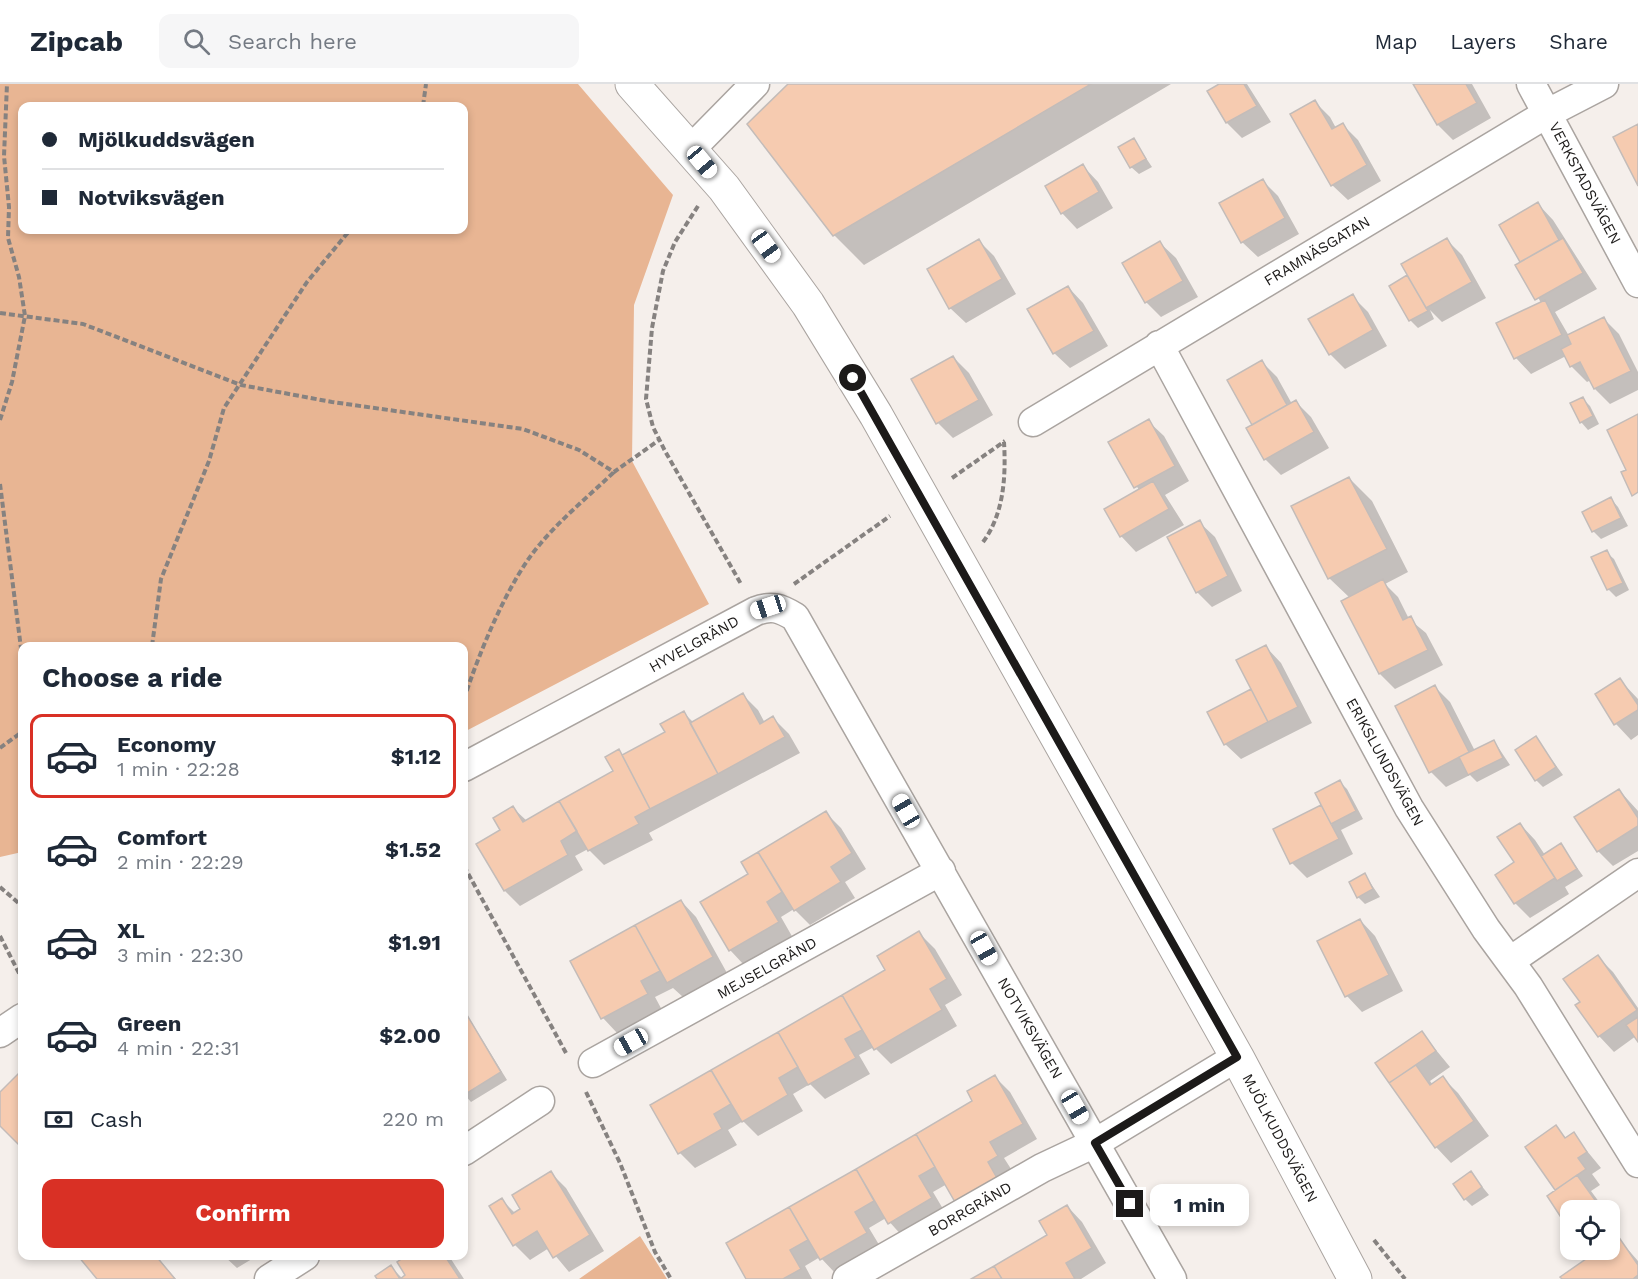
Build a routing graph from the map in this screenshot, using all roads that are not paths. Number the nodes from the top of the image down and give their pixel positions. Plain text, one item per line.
1 (632, 84) edge
2 (755, 84) edge
3 (1531, 84) edge
4 (1604, 84) edge
5 (1548, 112) junction
6 (691, 149) junction
7 (1638, 283) edge
8 (1159, 345) junction
9 (1033, 422) road end
10 (468, 765) edge
11 (941, 871) junction
12 (1638, 873) edge
13 (1510, 961) junction
14 (18, 1021) edge
15 (0, 1033) edge
16 (1237, 1057) junction
17 (593, 1063) dead end
18 (540, 1101) dead end
19 (1095, 1143) junction
20 (468, 1148) edge
21 (1638, 1163) edge
22 (299, 1260) edge
23 (269, 1279) edge
24 (847, 1279) edge
25 (1172, 1279) edge
26 (1355, 1279) edge

1 - 6 street, MJÖLKUDDSVÄGEN
2 - 6 street
3 - 5 street, VERKSTADSVÄGEN
4 - 5 street, FRAMNÄSGATAN
5 - 7 street, VERKSTADSVÄGEN
5 - 8 street, FRAMNÄSGATAN
6 - 16 street, MJÖLKUDDSVÄGEN
8 - 9 street, FRAMNÄSGATAN
8 - 13 street, ERIKSLUNDSVÄGEN
10 - 11 street, HYVELGRÄND
11 - 17 street, MEJSELGRÄND
11 - 19 street, NOTVIKSVÄGEN
12 - 13 street
13 - 21 street, ERIKSLUNDSVÄGEN
14 - 15 street
16 - 19 street, BORRGRÄND
16 - 26 street, MJÖLKUDDSVÄGEN
18 - 20 street
19 - 24 street, BORRGRÄND
19 - 25 street, NOTVIKSVÄGEN
22 - 23 street

